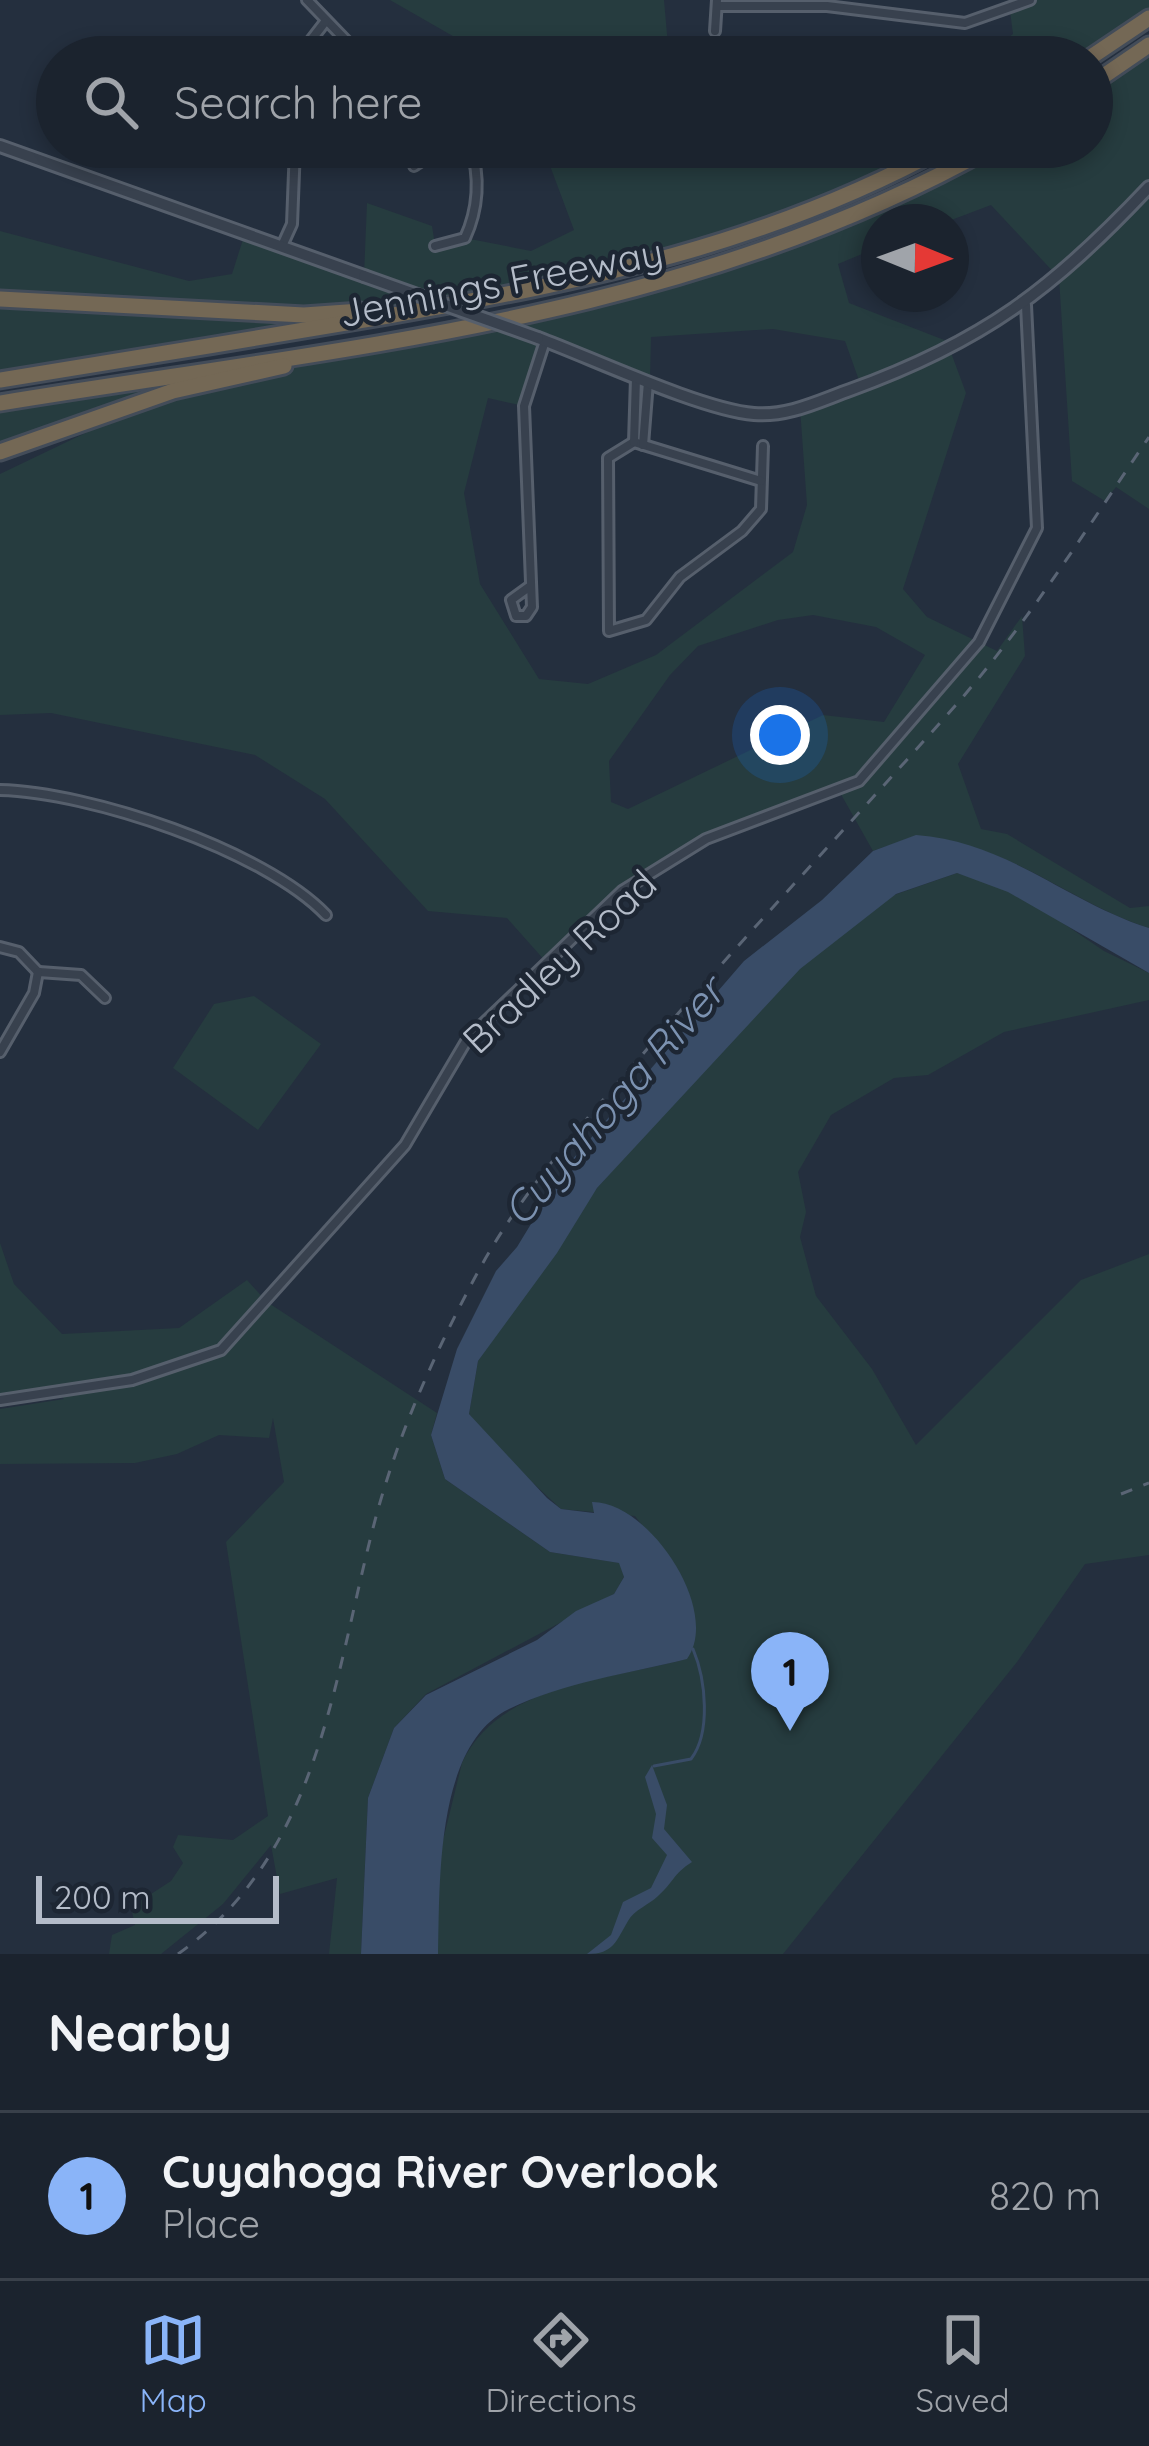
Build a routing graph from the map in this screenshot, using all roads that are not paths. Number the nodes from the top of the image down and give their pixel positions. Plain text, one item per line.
1 (308, 0) edge
2 (1030, 0) edge
3 (717, 3) edge
4 (1149, 18) edge
5 (326, 22) junction
6 (715, 31) dead end
7 (315, 36) edge
8 (340, 36) edge
9 (1113, 42) edge
10 (1149, 45) edge
11 (1113, 70) edge
12 (0, 146) edge
13 (36, 159) edge
14 (62, 168) edge
15 (294, 168) edge
16 (474, 168) edge
17 (903, 168) edge
18 (950, 168) edge
19 (1149, 187) edge
20 (282, 246) junction
21 (435, 246) dead end
22 (0, 299) edge
23 (460, 304) junction
24 (1026, 305) junction
25 (542, 339) junction
26 (342, 348) junction
27 (636, 374) junction
28 (650, 379) junction
29 (0, 380) edge
30 (0, 403) edge
31 (638, 444) junction
32 (763, 446) dead end
33 (0, 452) edge
34 (760, 481) junction
35 (529, 587) dead end
36 (0, 790) edge
37 (326, 915) dead end
38 (0, 947) edge
39 (38, 972) junction
40 (105, 998) dead end
41 (0, 1052) edge
42 (0, 1400) edge

1 - 5 street
2 - 3 street
3 - 6 street
4 - 9 highway
5 - 7 street
5 - 8 street
10 - 11 highway
12 - 13 street
14 - 20 street
15 - 20 street
16 - 21 street
17 - 23 highway, Jennings Freeway
18 - 26 highway, Jennings Freeway
19 - 24 street
20 - 25 street, bridge
22 - 23 highway
23 - 29 highway, Jennings Freeway
24 - 28 street
24 - 42 street, Bradley Road
25 - 27 street
25 - 35 street
26 - 30 highway, Jennings Freeway
26 - 33 highway
27 - 28 street
27 - 31 street
28 - 31 street
31 - 34 street
31 - 34 street
32 - 34 street
36 - 37 street
38 - 39 street
39 - 40 street
39 - 41 street

